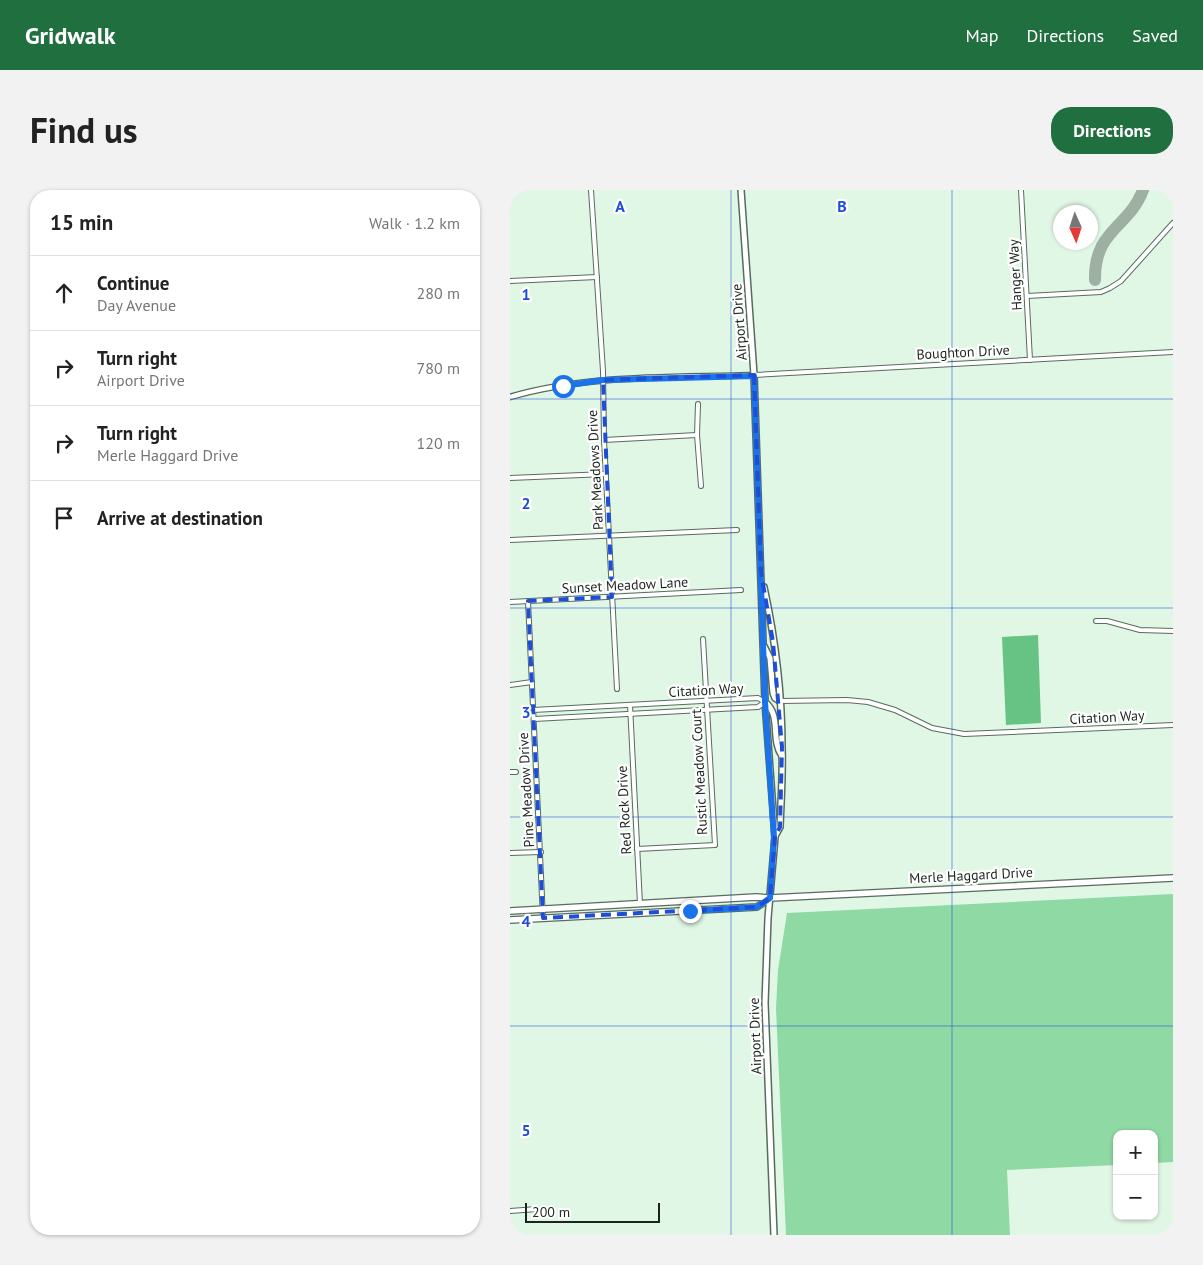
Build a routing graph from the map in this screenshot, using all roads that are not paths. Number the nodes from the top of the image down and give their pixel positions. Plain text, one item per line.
1 (591, 190) edge
2 (741, 190) edge
3 (1021, 190) edge
4 (1173, 223) edge
5 (597, 277) junction
6 (510, 282) edge
7 (1027, 296) junction
8 (1173, 352) edge
9 (1030, 360) junction
10 (754, 376) junction
11 (603, 380) junction
12 (510, 397) edge
13 (698, 404) dead end
14 (698, 435) junction
15 (604, 440) junction
16 (606, 474) junction
17 (510, 478) edge
18 (701, 486) dead end
19 (737, 530) dead end
20 (609, 535) junction
21 (510, 540) edge
22 (761, 572) junction
23 (741, 590) dead end
24 (612, 597) junction
25 (528, 601) junction
26 (510, 602) edge
27 (1096, 621) dead end
28 (1173, 631) edge
29 (703, 639) dead end
30 (763, 644) junction
31 (532, 682) junction
32 (510, 685) edge
33 (617, 689) dead end
34 (706, 701) junction
35 (780, 701) junction
36 (765, 702) junction
37 (630, 705) junction
38 (533, 710) junction
39 (707, 710) junction
40 (630, 714) junction
41 (534, 719) junction
42 (1173, 725) edge
43 (782, 756) junction
44 (510, 772) edge
45 (516, 772) dead end
46 (774, 837) junction
47 (637, 849) junction
48 (541, 852) junction
49 (510, 853) edge
50 (1172, 877) edge
51 (770, 898) junction
52 (640, 904) junction
53 (543, 909) junction
54 (510, 911) edge
55 (543, 918) junction
56 (510, 920) edge
57 (537, 1209) dead end
58 (510, 1211) edge
59 (774, 1235) edge

1 - 5 street, Park Meadows Drive
2 - 10 main road, Airport Drive
3 - 7 street, Hanger Way
4 - 7 street
5 - 6 street
5 - 11 street, Park Meadows Drive
7 - 9 street, Hanger Way
8 - 9 street, Boughton Drive
9 - 10 street, Boughton Drive
10 - 11 street
10 - 22 main road, Airport Drive
11 - 12 street
11 - 15 street, Park Meadows Drive
13 - 14 street
14 - 15 street
14 - 18 street
15 - 16 street, Park Meadows Drive
16 - 17 street
16 - 20 street, Park Meadows Drive
19 - 20 street
20 - 21 street
20 - 24 street, Park Meadows Drive
22 - 30 main road, Airport Drive
22 - 35 main road, Airport Drive
23 - 24 street, Sunset Meadow Lane
24 - 25 street, Sunset Meadow Lane
24 - 33 street, Park Meadows Drive
25 - 26 street, Sunset Meadow Lane
25 - 31 street, Pine Meadow Drive
27 - 28 street
29 - 34 street, Rustic Meadow Court
30 - 35 main road
30 - 36 main road, Airport Drive
31 - 32 street
31 - 38 street, Pine Meadow Drive
34 - 36 street, Citation Way
34 - 37 street, Citation Way
34 - 39 street, Rustic Meadow Court
35 - 42 street, Citation Way
35 - 43 main road, Airport Drive
36 - 39 street, Citation Way
36 - 43 main road
36 - 46 main road, Airport Drive
37 - 38 street, Citation Way
37 - 40 street, Red Rock Drive
38 - 41 street, Pine Meadow Drive
39 - 40 street, Citation Way
39 - 47 street, Rustic Meadow Court
40 - 41 street, Citation Way
40 - 47 street, Red Rock Drive
41 - 48 street, Pine Meadow Drive
43 - 46 main road, Airport Drive
44 - 45 street
46 - 51 main road, Airport Drive
47 - 52 street, Red Rock Drive
48 - 49 street
48 - 53 street, Pine Meadow Drive
50 - 51 main road, Merle Haggard Drive
51 - 52 main road, Merle Haggard Drive
51 - 55 main road, Merle Haggard Drive
51 - 59 main road, Airport Drive
52 - 53 main road, Merle Haggard Drive
53 - 54 main road, Merle Haggard Drive
53 - 55 street, Pine Meadow Drive
55 - 56 main road, Merle Haggard Drive
57 - 58 street

